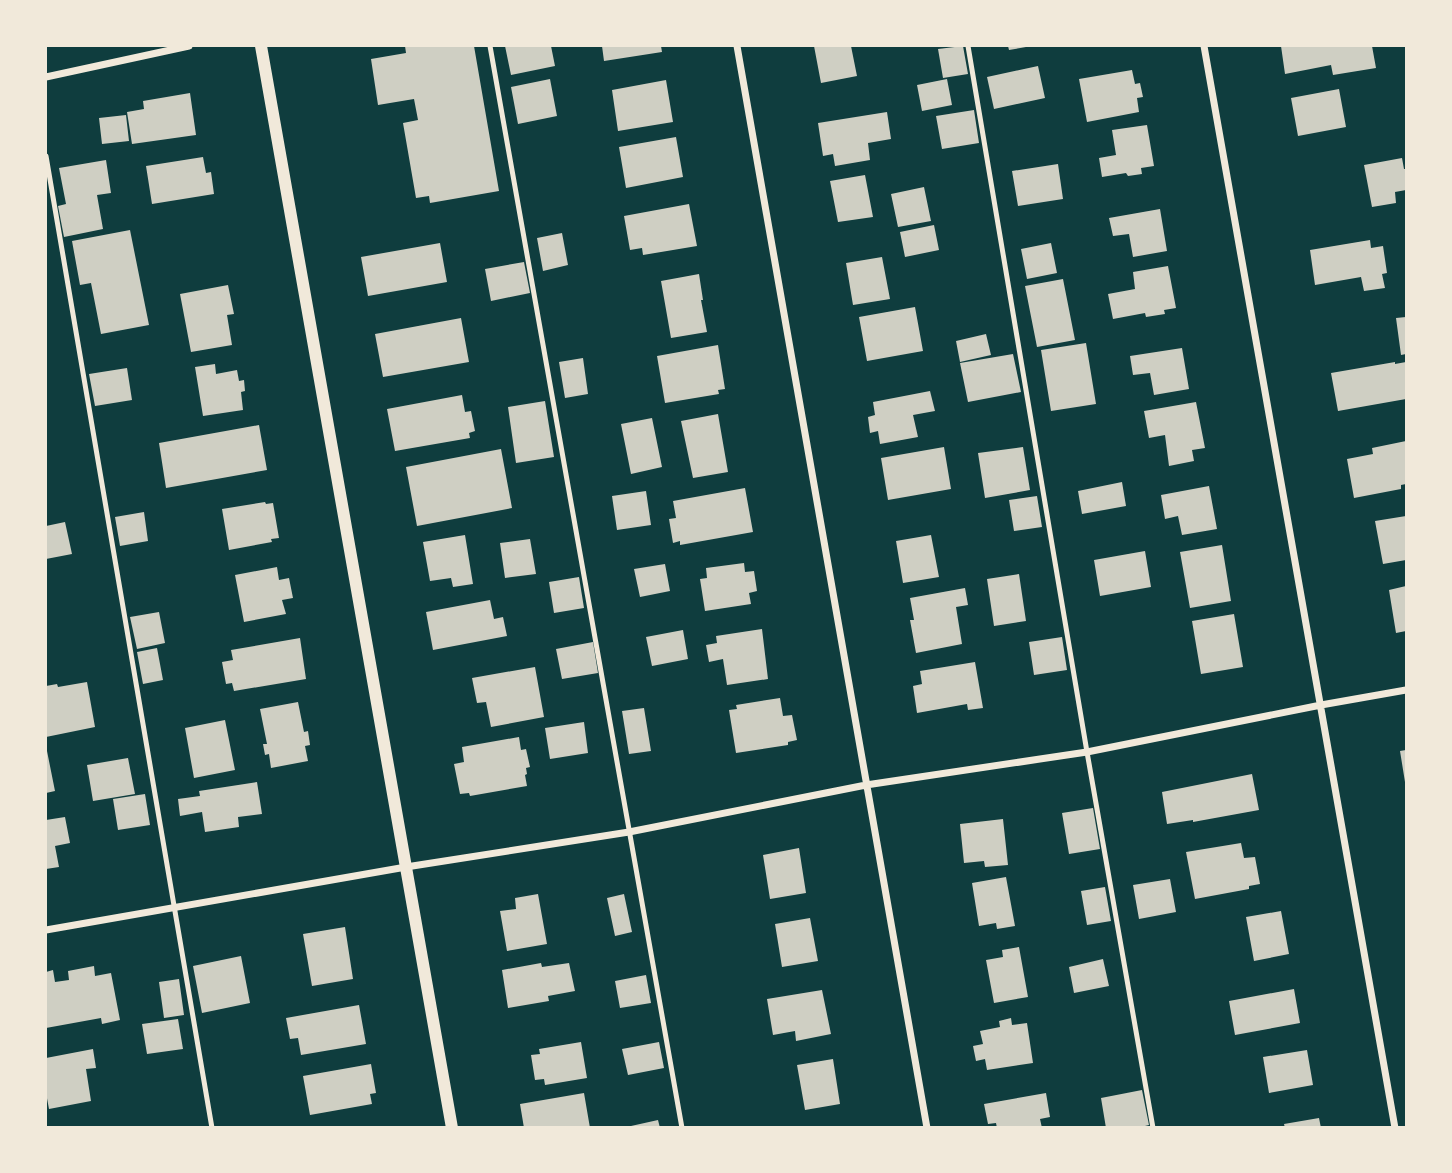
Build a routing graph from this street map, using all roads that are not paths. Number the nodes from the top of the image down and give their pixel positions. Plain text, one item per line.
1 (188, 46) edge
2 (261, 46) edge
3 (490, 46) edge
4 (737, 46) edge
5 (968, 46) edge
6 (1204, 46) edge
7 (46, 77) edge
8 (46, 156) edge
9 (1406, 690) edge
10 (1321, 705) junction
11 (1087, 752) junction
12 (866, 785) junction
13 (629, 832) junction
14 (406, 867) junction
15 (174, 907) junction
16 (46, 930) edge
17 (212, 1128) edge
18 (452, 1128) edge
19 (682, 1128) edge
20 (927, 1128) edge
21 (1153, 1128) edge
22 (1395, 1128) edge

1 - 7 street
2 - 14 street
3 - 13 lane
4 - 12 street
5 - 11 lane
6 - 10 street
8 - 15 lane
9 - 10 street
10 - 11 street
10 - 22 street
11 - 12 street
11 - 21 lane
12 - 13 street
12 - 20 street
13 - 14 street
13 - 19 lane
14 - 15 street
14 - 18 street
15 - 16 street
15 - 17 lane

